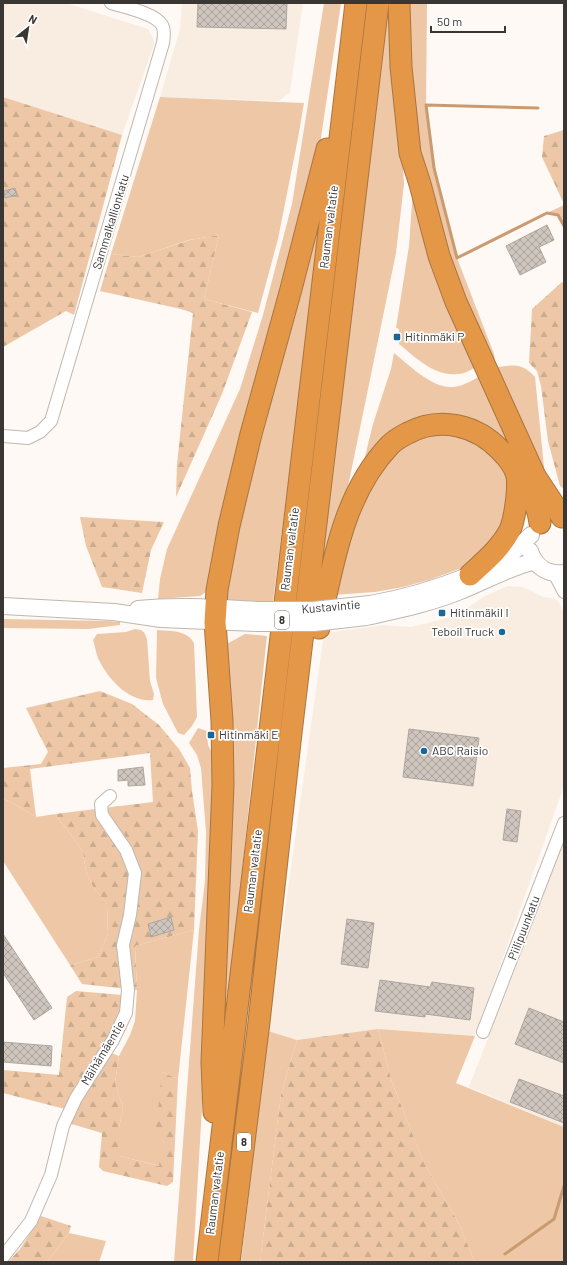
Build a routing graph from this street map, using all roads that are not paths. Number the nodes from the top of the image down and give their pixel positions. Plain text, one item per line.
1 (110, 3) edge
2 (356, 3) edge
3 (378, 3) edge
4 (399, 3) edge
5 (350, 57) junction
6 (3, 436) edge
7 (517, 476) junction
8 (563, 517) edge
9 (536, 529) junction
10 (535, 561) junction
11 (559, 573) edge
12 (470, 575) junction
13 (564, 592) edge
14 (3, 606) edge
15 (368, 611) junction
16 (216, 615) junction
17 (291, 733) junction
18 (110, 796) dead end
19 (564, 823) edge
20 (483, 1032) dead end
21 (216, 1182) junction
22 (3, 1257) edge
23 (206, 1262) edge
24 (229, 1262) edge

1 - 6 street, Sammalkallionkatu
2 - 5 highway, Rauman valtatie / 8
3 - 17 highway, Rauman valtatie / 8
4 - 8 highway
5 - 16 highway
5 - 21 highway, Rauman valtatie / 8
7 - 9 highway
7 - 12 highway
7 - 17 highway
8 - 9 main road
9 - 10 main road
9 - 12 main road, Kustavintie
10 - 11 main road
10 - 15 main road, Kustavintie
11 - 13 street
12 - 15 main road, Kustavintie
14 - 16 main road, Kustavintie
15 - 16 main road, Kustavintie, bridge
16 - 21 highway
17 - 24 highway, Rauman valtatie / 8
18 - 22 street, Mäihämäentie
19 - 20 street, Piilipuunkatu
21 - 23 highway, Rauman valtatie / 8

